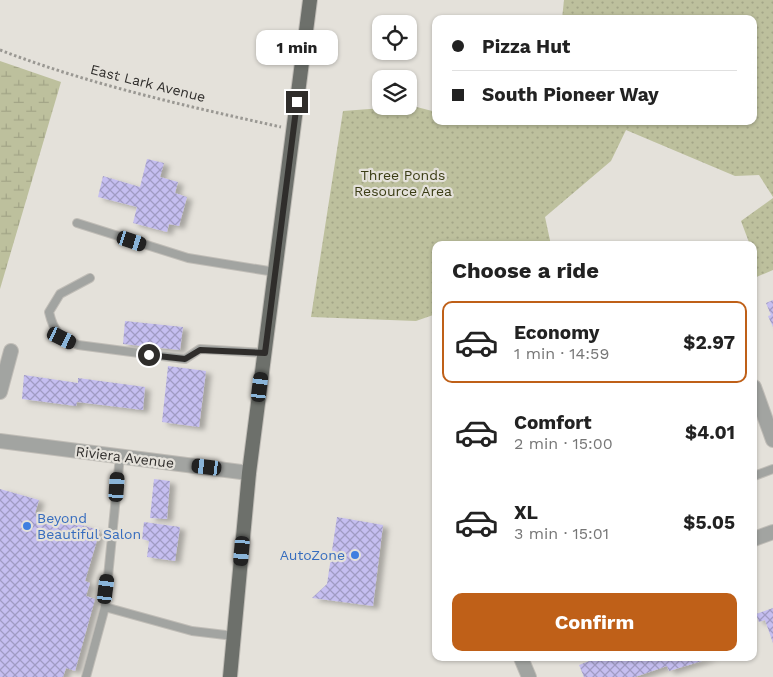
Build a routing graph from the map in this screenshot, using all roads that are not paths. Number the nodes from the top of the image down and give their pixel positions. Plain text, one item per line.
1 (310, 0) edge
2 (77, 223) dead end
3 (275, 272) junction
4 (90, 278) dead end
5 (11, 350) dead end
6 (265, 353) junction
7 (0, 392) edge
8 (757, 398) edge
9 (0, 440) edge
10 (773, 440) edge
11 (120, 456) junction
12 (773, 469) edge
13 (249, 473) junction
14 (757, 475) edge
15 (773, 532) edge
16 (757, 538) edge
17 (105, 607) junction
18 (234, 636) junction
19 (522, 661) edge
20 (86, 677) edge
21 (230, 677) edge
22 (529, 677) edge

1 - 3 main road
2 - 3 lane
3 - 6 main road
4 - 6 lane
5 - 7 street
6 - 13 main road
8 - 10 street
9 - 11 street, Riviera Avenue
11 - 13 street, Riviera Avenue
11 - 17 lane
12 - 14 lane
13 - 18 main road
15 - 16 street
17 - 18 lane
17 - 20 lane
18 - 21 main road
19 - 22 street

